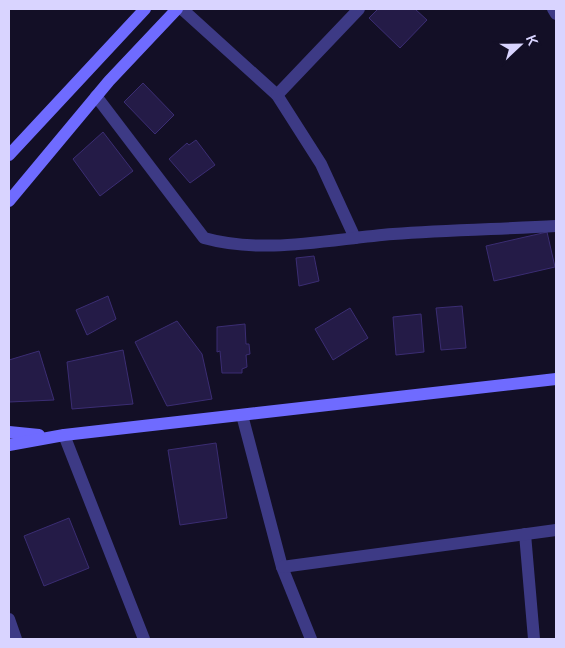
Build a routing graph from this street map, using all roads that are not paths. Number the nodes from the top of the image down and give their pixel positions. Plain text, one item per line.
1 (146, 9) edge
2 (177, 9) edge
3 (182, 9) edge
4 (359, 9) edge
5 (553, 9) edge
6 (556, 14) edge
7 (277, 95) junction
8 (96, 96) junction
9 (9, 155) edge
10 (9, 201) edge
11 (556, 226) edge
12 (355, 238) junction
13 (556, 379) edge
14 (242, 415) junction
15 (9, 432) edge
16 (64, 435) junction
17 (51, 436) junction
18 (9, 445) edge
19 (556, 530) edge
20 (525, 534) junction
21 (282, 567) junction
22 (9, 619) edge
23 (16, 639) edge
24 (144, 639) edge
25 (311, 639) edge
26 (534, 639) edge

1 - 9 street
2 - 8 street
3 - 7 street
4 - 7 street
5 - 6 street
7 - 12 street
8 - 10 street
8 - 12 street
11 - 12 street
13 - 14 street
14 - 16 street
14 - 21 street
15 - 17 street
16 - 17 street
16 - 24 street
17 - 18 street
19 - 20 street
20 - 21 street
20 - 26 street
21 - 25 street
22 - 23 street

